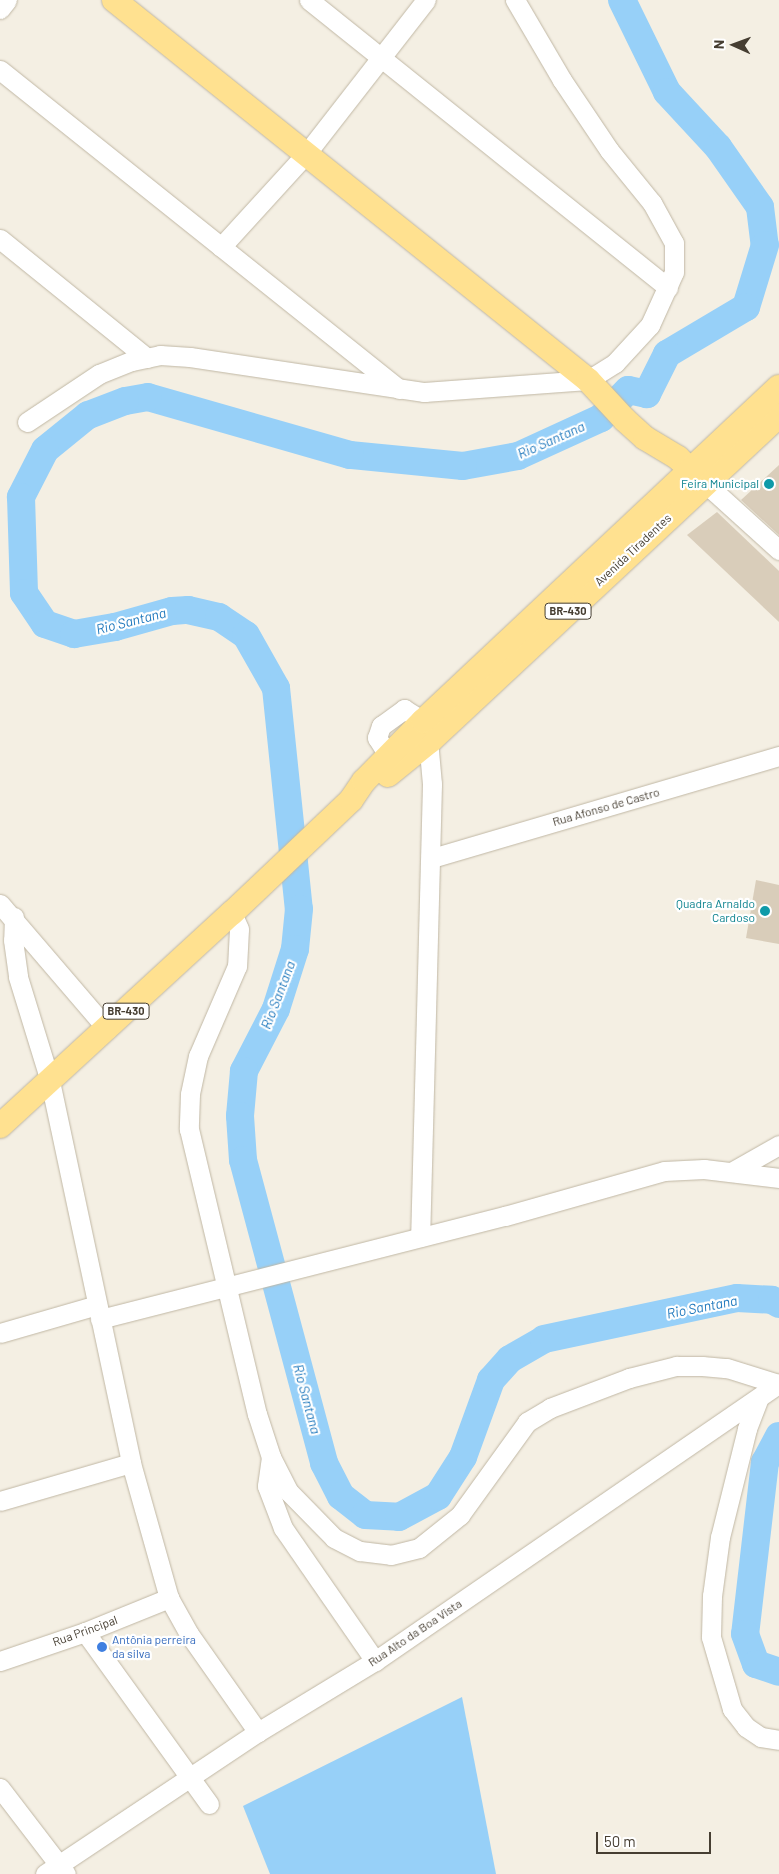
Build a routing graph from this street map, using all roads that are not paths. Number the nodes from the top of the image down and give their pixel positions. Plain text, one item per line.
1 (7, 0) edge
2 (114, 0) edge
3 (308, 0) edge
4 (426, 0) edge
5 (515, 0) edge
6 (0, 9) edge
7 (380, 59) junction
8 (0, 70) edge
9 (306, 154) junction
10 (0, 240) edge
11 (222, 247) junction
12 (668, 288) junction
13 (147, 358) junction
14 (588, 380) junction
15 (779, 387) edge
16 (400, 390) junction
17 (779, 415) edge
18 (27, 422) dead end
19 (699, 476) junction
20 (779, 550) edge
21 (427, 731) junction
22 (779, 756) edge
23 (392, 762) junction
24 (432, 858) junction
25 (0, 904) edge
26 (232, 913) junction
27 (14, 917) junction
28 (106, 1029) junction
29 (50, 1081) junction
30 (0, 1126) edge
31 (779, 1146) edge
32 (733, 1171) junction
33 (779, 1178) edge
34 (420, 1237) junction
35 (226, 1288) junction
36 (99, 1312) junction
37 (0, 1333) edge
38 (779, 1384) edge
39 (758, 1400) junction
40 (271, 1458) junction
41 (131, 1463) junction
42 (1, 1497) edge
43 (169, 1598) junction
44 (86, 1632) junction
45 (0, 1660) edge
46 (375, 1661) junction
47 (258, 1732) junction
48 (779, 1740) edge
49 (190, 1780) junction
50 (0, 1788) edge
51 (209, 1804) dead end
52 (56, 1871) edge

1 - 6 street
2 - 9 main road
3 - 7 street
4 - 7 street
5 - 12 street
7 - 9 street
7 - 12 street
8 - 11 street
9 - 11 street
9 - 14 main road
10 - 13 street
11 - 16 street
12 - 14 street
13 - 16 street
13 - 18 street
14 - 16 street
14 - 19 main road
15 - 19 main road, BR-430
17 - 19 main road, BR-430
19 - 20 street
19 - 21 main road, BR-430
21 - 23 main road, BR-430
21 - 23 street
21 - 24 street
22 - 24 street, Rua Afonso de Castro
23 - 26 main road, BR-430
24 - 34 street
25 - 27 street
26 - 28 main road, BR-430
26 - 35 street
27 - 28 street
27 - 29 street
28 - 29 main road, BR-430
29 - 30 main road, BR-430
29 - 36 street
31 - 32 street
32 - 33 street
32 - 34 street
34 - 35 street
35 - 36 street
35 - 40 street
36 - 37 street
36 - 41 street
38 - 39 street, Rua Alto da Boa Vista
38 - 40 street
39 - 46 street, Rua Alto da Boa Vista
39 - 48 street
40 - 46 street
41 - 42 street
41 - 43 street
43 - 44 street, Rua Principal
43 - 47 street
44 - 45 street, Rua Principal
44 - 49 street
46 - 47 street, Rua Alto da Boa Vista
47 - 49 street, Rua Alto da Boa Vista
49 - 51 street
49 - 52 street, Rua Alto da Boa Vista
50 - 52 street

